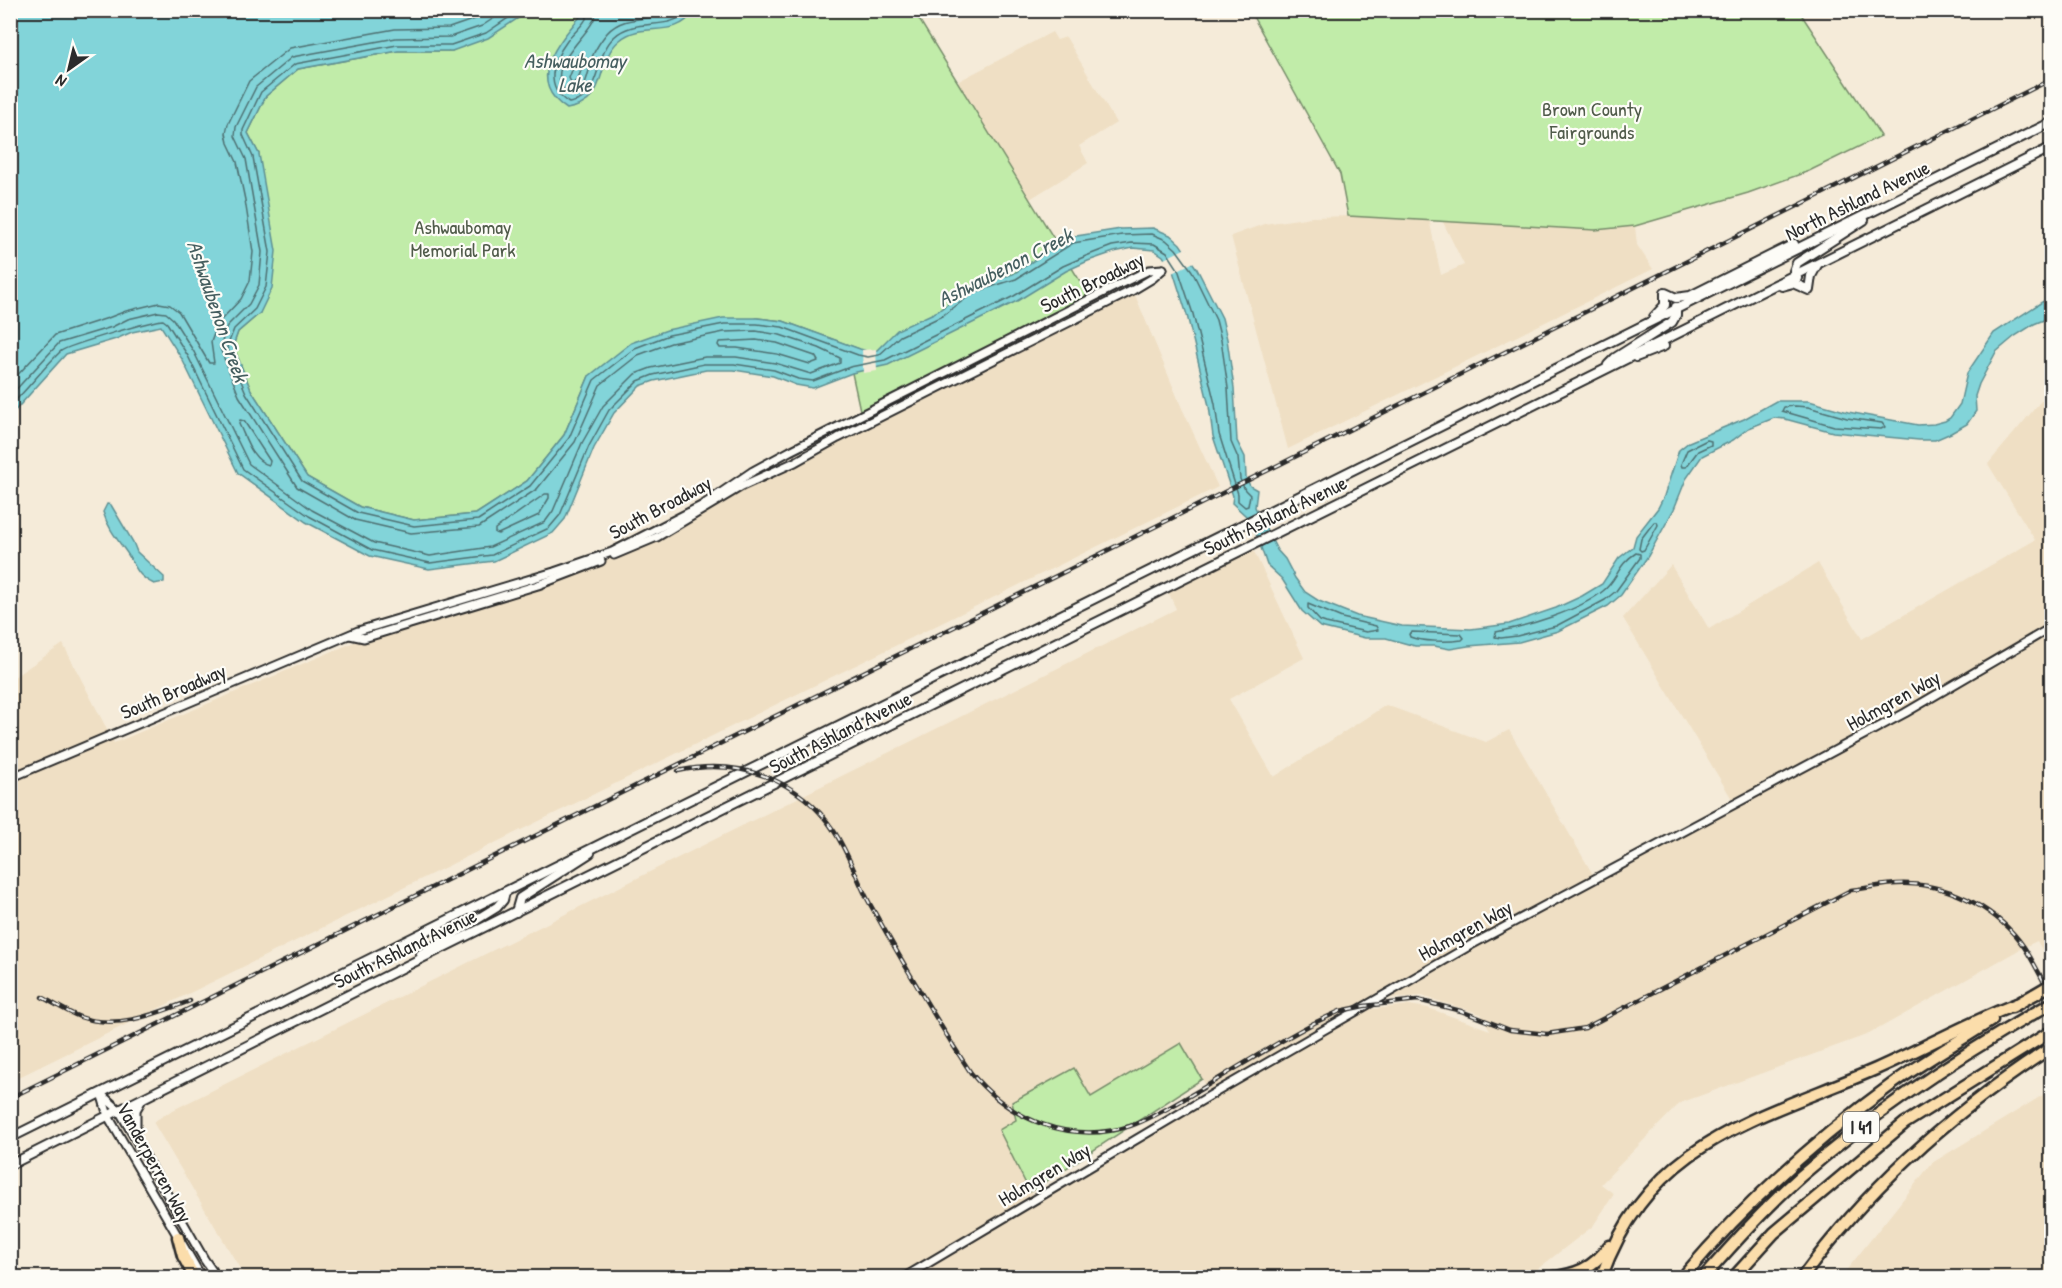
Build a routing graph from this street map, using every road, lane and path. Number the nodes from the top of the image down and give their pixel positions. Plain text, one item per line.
1 (2052, 122) edge
2 (2052, 147) edge
3 (1879, 208) junction
4 (1820, 237) junction
5 (1818, 264) junction
6 (1795, 274) junction
7 (1802, 286) junction
8 (1672, 297) junction
9 (1677, 308) junction
10 (1646, 323) junction
11 (1685, 330) joint
12 (1622, 360) junction
13 (1605, 369) junction
14 (2052, 627) edge
15 (350, 635) junction
16 (10, 778) edge
17 (597, 846) junction
18 (505, 892) junction
19 (516, 912) junction
20 (400, 969) junction
21 (2052, 984) edge
22 (2017, 1004) junction
23 (2048, 1005) edge
24 (2052, 1031) edge
25 (2052, 1047) edge
26 (101, 1094) junction
27 (143, 1098) junction
28 (119, 1110) junction
29 (108, 1116) junction
30 (10, 1138) edge
31 (136, 1139) junction
32 (10, 1165) edge
33 (1622, 1229) junction
34 (178, 1237) junction
35 (1803, 1277) edge
36 (195, 1278) edge
37 (202, 1278) edge
38 (217, 1278) edge
39 (903, 1278) edge
40 (1548, 1278) edge
41 (1601, 1278) edge
42 (1682, 1278) edge
43 (1703, 1278) edge
44 (1733, 1278) edge

1 - 3 main road, North Ashland Avenue
2 - 5 main road, North Ashland Avenue
3 - 4 main road, North Ashland Avenue
3 - 6 main road
4 - 8 main road
4 - 9 main road, North Ashland Avenue
5 - 6 main road, North Ashland Avenue
5 - 7 main road
6 - 7 main road
6 - 11 main road, North Ashland Avenue
7 - 12 main road
8 - 9 main road
8 - 10 main road
9 - 10 main road, South Ashland Avenue
9 - 13 main road
10 - 17 main road, South Ashland Avenue
11 - 12 main road, South Ashland Avenue
12 - 13 main road, South Ashland Avenue
13 - 19 main road, South Ashland Avenue
14 - 39 street, Holmgren Way
15 - 15 street, South Broadway
15 - 16 street, South Broadway
17 - 18 main road, South Ashland Avenue
17 - 19 main road
18 - 20 main road
18 - 26 main road, South Ashland Avenue
19 - 20 main road, South Ashland Avenue
20 - 27 main road, South Ashland Avenue
21 - 22 highway, bridge
22 - 33 highway
22 - 42 highway
23 - 43 highway, I 41
24 - 44 highway, I 41
25 - 35 highway
26 - 28 street, Vanderperren Way
26 - 29 street, Vanderperren Way
26 - 30 main road, South Ashland Avenue
27 - 28 main road, South Ashland Avenue
27 - 31 street
28 - 29 main road, South Ashland Avenue
28 - 31 street, Vanderperren Way
29 - 32 main road, South Ashland Avenue
29 - 34 street, Vanderperren Way
31 - 38 street, Vanderperren Way
33 - 40 highway
33 - 41 highway
34 - 36 highway
34 - 37 street, Vanderperren Way

